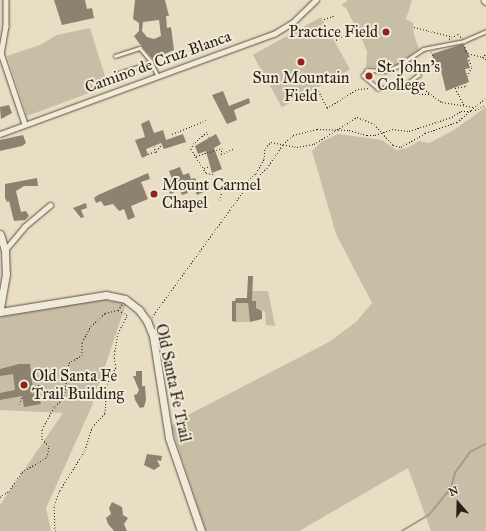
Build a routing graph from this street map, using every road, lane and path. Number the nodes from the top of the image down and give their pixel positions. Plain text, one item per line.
1 (6, 0) edge
2 (316, 0) edge
3 (334, 16) dead end
4 (324, 19) dead end
5 (414, 27) dead end
6 (486, 30) edge
7 (346, 34) dead end
8 (450, 36) junction
9 (462, 38) dead end
10 (336, 40) dead end
11 (454, 43) junction
12 (464, 44) dead end
13 (431, 52) dead end
14 (0, 53) edge
15 (472, 54) junction
16 (486, 54) edge
17 (469, 55) dead end
18 (115, 56) dead end
19 (413, 57) junction
20 (482, 57) junction
21 (468, 58) dead end
22 (486, 59) edge
23 (151, 62) junction
24 (436, 66) dead end
25 (116, 74) dead end
26 (158, 76) junction
27 (467, 76) dead end
28 (465, 83) dead end
29 (405, 86) junction
30 (409, 86) junction
31 (317, 88) dead end
32 (376, 88) junction
33 (429, 94) junction
34 (486, 98) edge
35 (486, 104) edge
36 (464, 106) junction
37 (474, 107) junction
38 (474, 110) junction
39 (206, 120) dead end
40 (25, 124) junction
41 (338, 130) junction
42 (383, 133) junction
43 (0, 134) edge
44 (172, 134) dead end
45 (208, 137) dead end
46 (162, 144) dead end
47 (282, 144) junction
48 (154, 146) dead end
49 (232, 149) dead end
50 (156, 152) junction
51 (148, 154) dead end
52 (157, 155) dead end
53 (195, 156) junction
54 (210, 166) dead end
55 (203, 169) junction
56 (213, 174) dead end
57 (219, 200) dead end
58 (50, 205) dead end
59 (0, 234) edge
60 (5, 250) junction
61 (123, 303) dead end
62 (0, 308) edge
63 (118, 310) junction
64 (0, 312) edge
65 (152, 318) dead end
66 (36, 369) dead end
67 (32, 370) dead end
68 (39, 385) dead end
69 (35, 386) dead end
70 (22, 397) dead end
71 (19, 404) dead end
72 (0, 497) edge
73 (55, 531) edge
74 (201, 531) edge

1 - 14 street
2 - 26 street, Camino de Cruz Blanca
3 - 4 path
5 - 8 path
6 - 11 lane
7 - 10 path
8 - 9 path
8 - 11 path
11 - 19 lane
12 - 15 path
13 - 24 path
14 - 40 street
15 - 17 path
15 - 20 path
16 - 20 path
18 - 23 lane
19 - 29 lane
19 - 32 lane
20 - 22 path
21 - 27 path
23 - 25 lane
23 - 26 lane
26 - 40 street, Camino de Cruz Blanca
28 - 36 path
29 - 30 path
29 - 32 lane
30 - 33 path
30 - 33 path
31 - 32 path
33 - 36 path
34 - 37 path
35 - 38 path
36 - 37 path
37 - 38 path
38 - 42 path
38 - 42 path
39 - 44 path
40 - 43 street, Camino de Cruz Blanca
41 - 42 path
41 - 42 path
41 - 47 path
41 - 47 path
45 - 53 path
46 - 50 path
47 - 57 path
47 - 65 path
48 - 50 path
49 - 53 path
50 - 51 path
50 - 52 path
53 - 55 path
54 - 55 path
55 - 56 path
58 - 60 street
59 - 60 street
60 - 62 street
61 - 63 path
63 - 72 path
63 - 73 path
64 - 74 street, Old Santa Fe Trail
66 - 67 path
68 - 69 path
70 - 71 path

